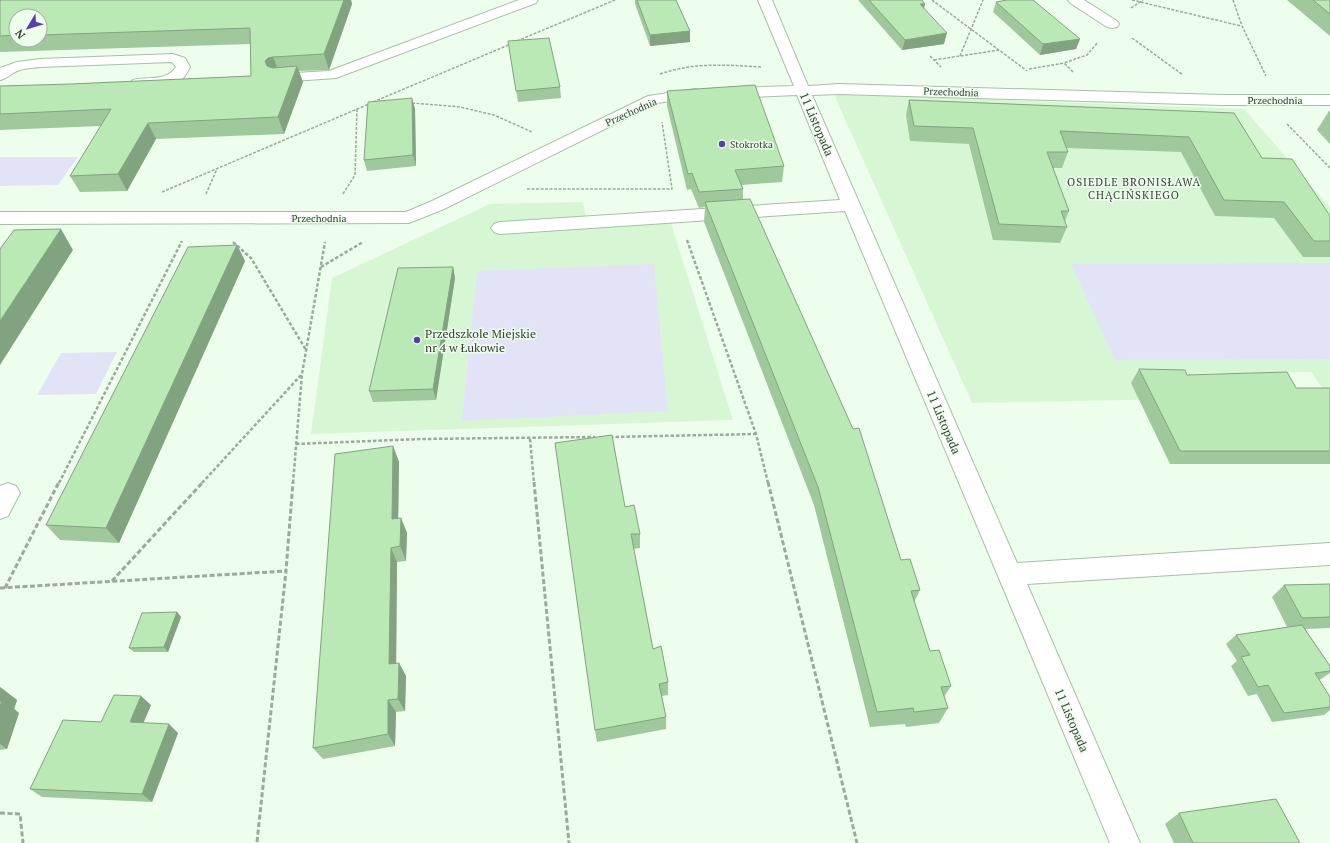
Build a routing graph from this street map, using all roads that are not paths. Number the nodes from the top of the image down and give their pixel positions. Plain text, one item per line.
1 (531, 0) edge
2 (765, 0) edge
3 (1075, 0) edge
4 (1112, 24) road end
5 (0, 76) edge
6 (279, 78) edge
7 (123, 84) edge
8 (803, 90) junction
9 (1330, 100) edge
10 (851, 205) junction
11 (0, 218) edge
12 (500, 228) dead end
13 (1330, 554) edge
14 (1010, 574) junction
15 (1125, 843) edge

1 - 6 street
2 - 8 street, 11 Listopada
3 - 4 street
5 - 7 street
8 - 9 street, Przechodnia
8 - 10 street, 11 Listopada
8 - 11 street, Przechodnia
10 - 12 street
10 - 14 street, 11 Listopada
13 - 14 street
14 - 15 street, 11 Listopada

